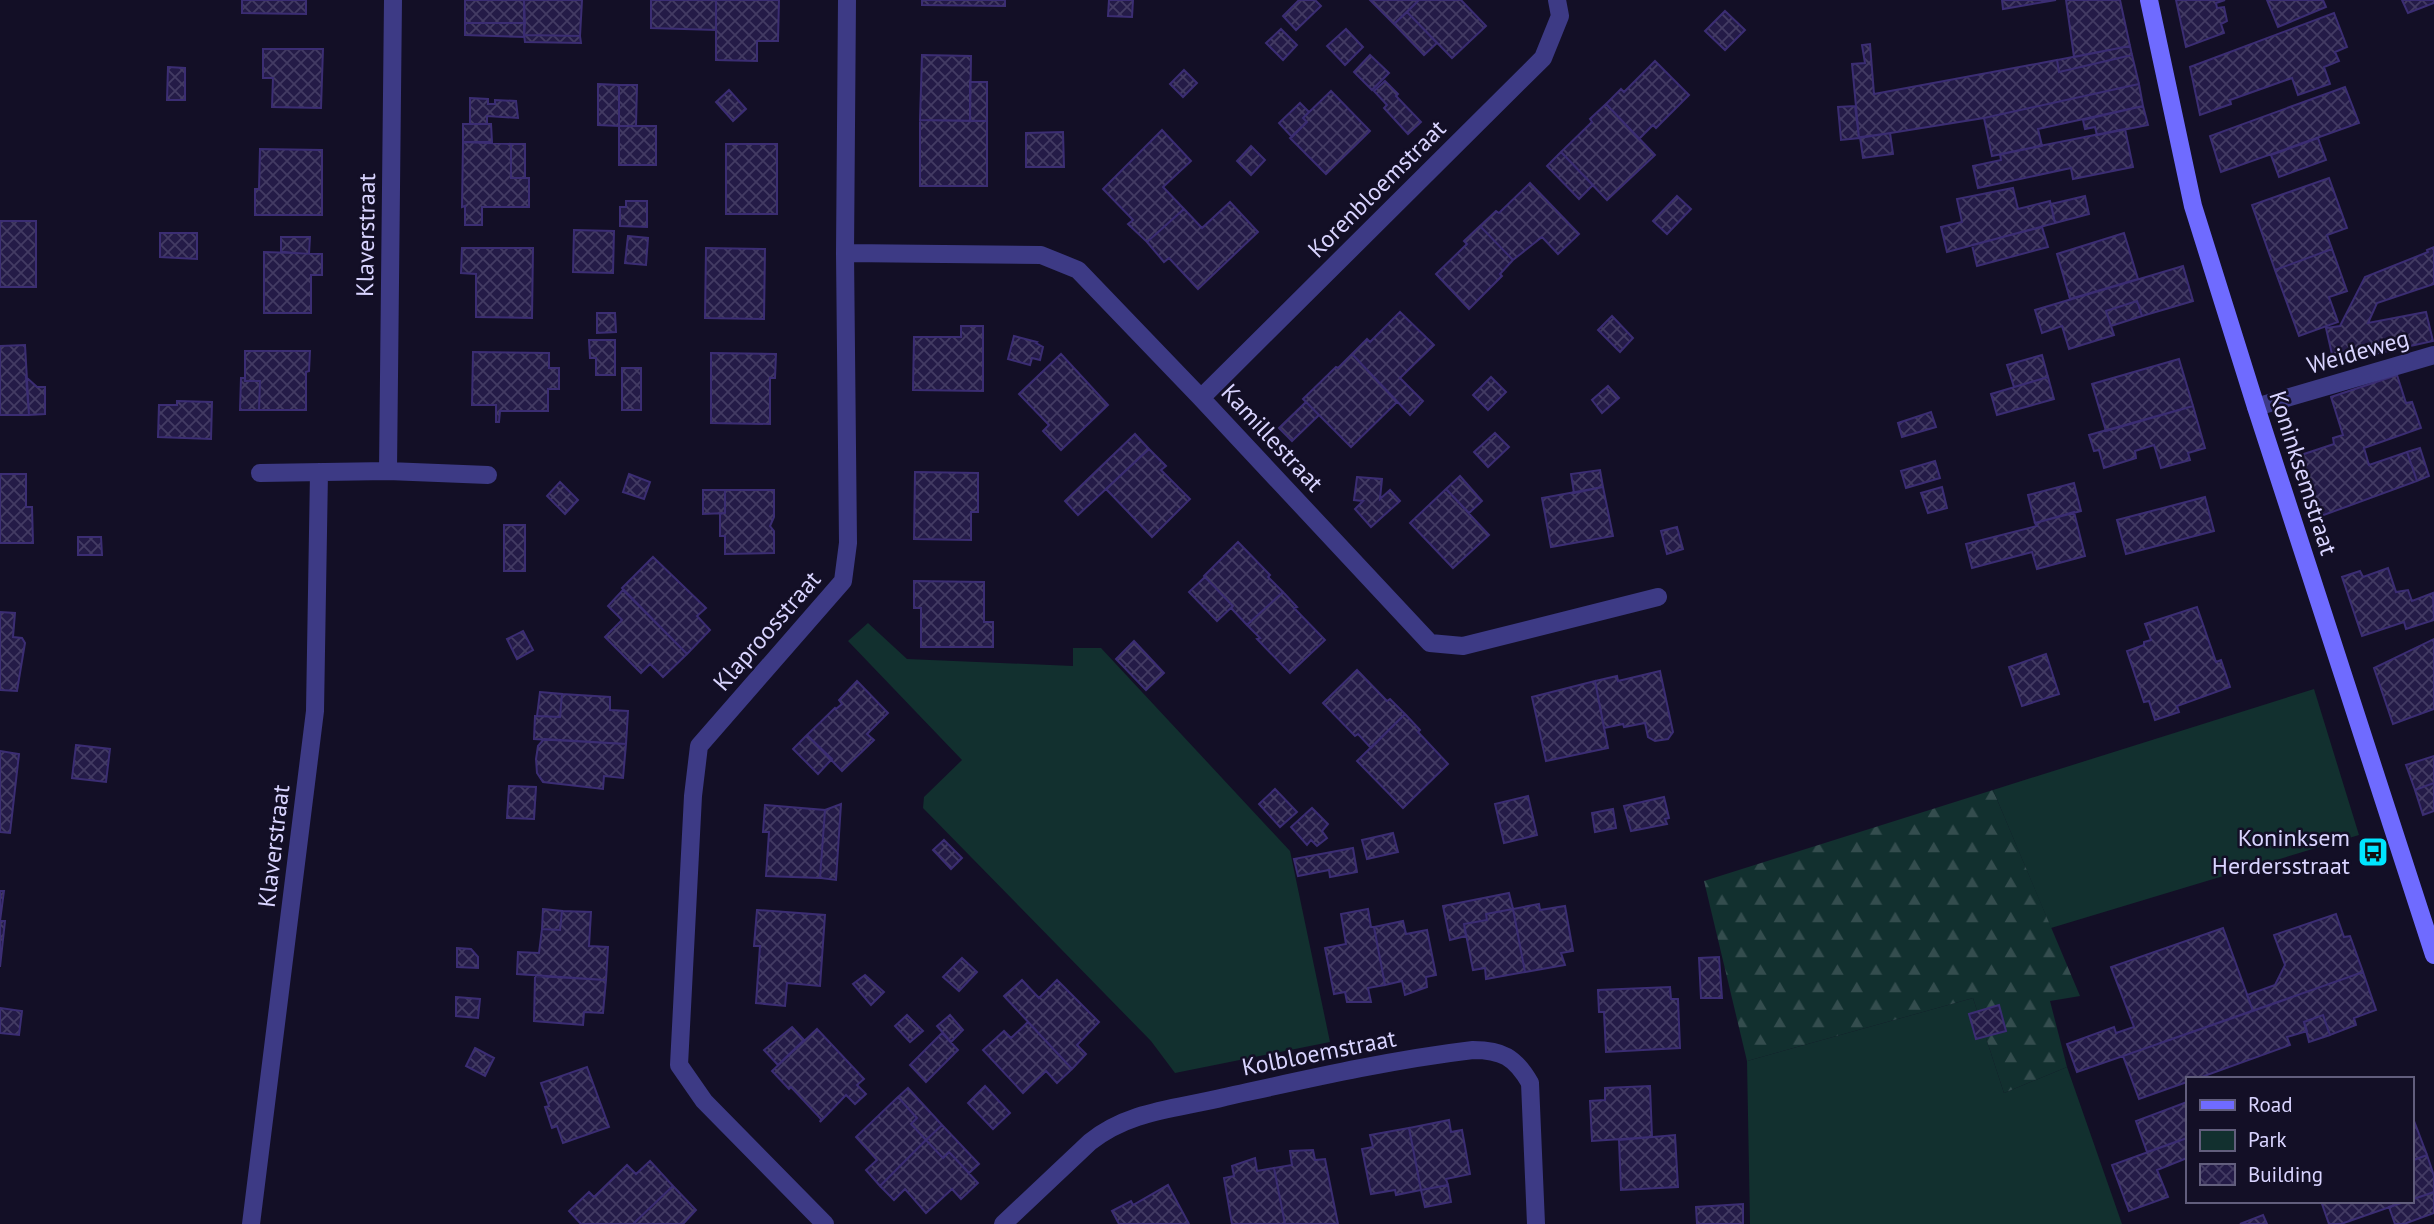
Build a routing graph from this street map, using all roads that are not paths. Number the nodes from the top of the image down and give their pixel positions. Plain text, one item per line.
1 (393, 0) edge
2 (848, 0) edge
3 (1556, 0) edge
4 (2149, 0) edge
5 (845, 253) junction
6 (2434, 355) edge
7 (1201, 398) junction
8 (2256, 408) junction
9 (319, 471) junction
10 (388, 471) junction
11 (260, 472) dead end
12 (488, 475) dead end
13 (1658, 597) dead end
14 (2434, 955) edge
15 (251, 1224) edge
16 (825, 1224) edge
17 (1003, 1224) edge
18 (1536, 1224) edge

1 - 10 street, Klaverstraat
2 - 5 street, Klaproosstraat
3 - 7 street, Korenbloemstraat
4 - 8 street, Koninksemstraat
5 - 7 street, Kamillestraat
5 - 16 street, Klaproosstraat
6 - 8 street, Weideweg
7 - 13 street, Kamillestraat
8 - 14 street, Koninksemstraat
9 - 10 street
9 - 11 street
9 - 15 street, Klaverstraat
10 - 12 street
17 - 18 street, Kolbloemstraat

